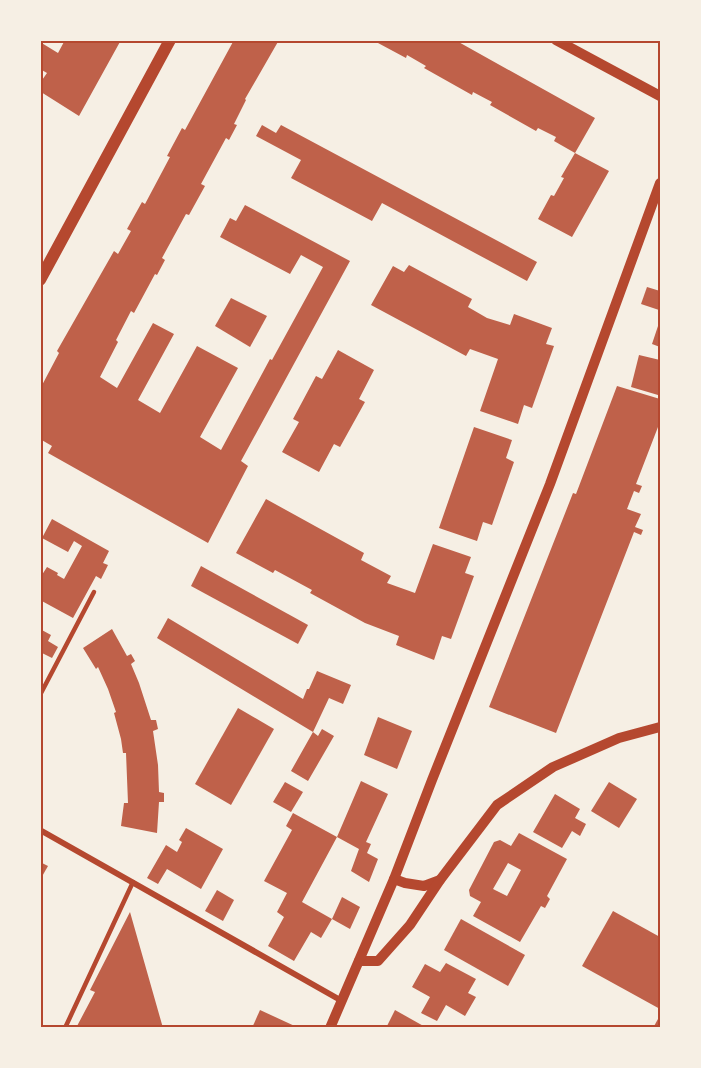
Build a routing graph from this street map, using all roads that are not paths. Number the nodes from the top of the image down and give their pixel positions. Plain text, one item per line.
1 (170, 40) edge
2 (556, 40) edge
3 (660, 96) edge
4 (660, 183) edge
5 (40, 280) edge
6 (94, 592) dead end
7 (40, 695) edge
8 (660, 727) edge
9 (40, 830) edge
10 (394, 879) junction
11 (440, 880) junction
12 (133, 882) junction
13 (359, 961) junction
14 (342, 1001) junction
15 (65, 1028) edge
16 (330, 1028) edge

1 - 5 main road
2 - 3 street
4 - 10 street
6 - 7 lane
8 - 11 street
9 - 12 street
10 - 11 street
10 - 13 street
11 - 13 street
12 - 14 street
12 - 15 lane
13 - 14 street
14 - 16 street

